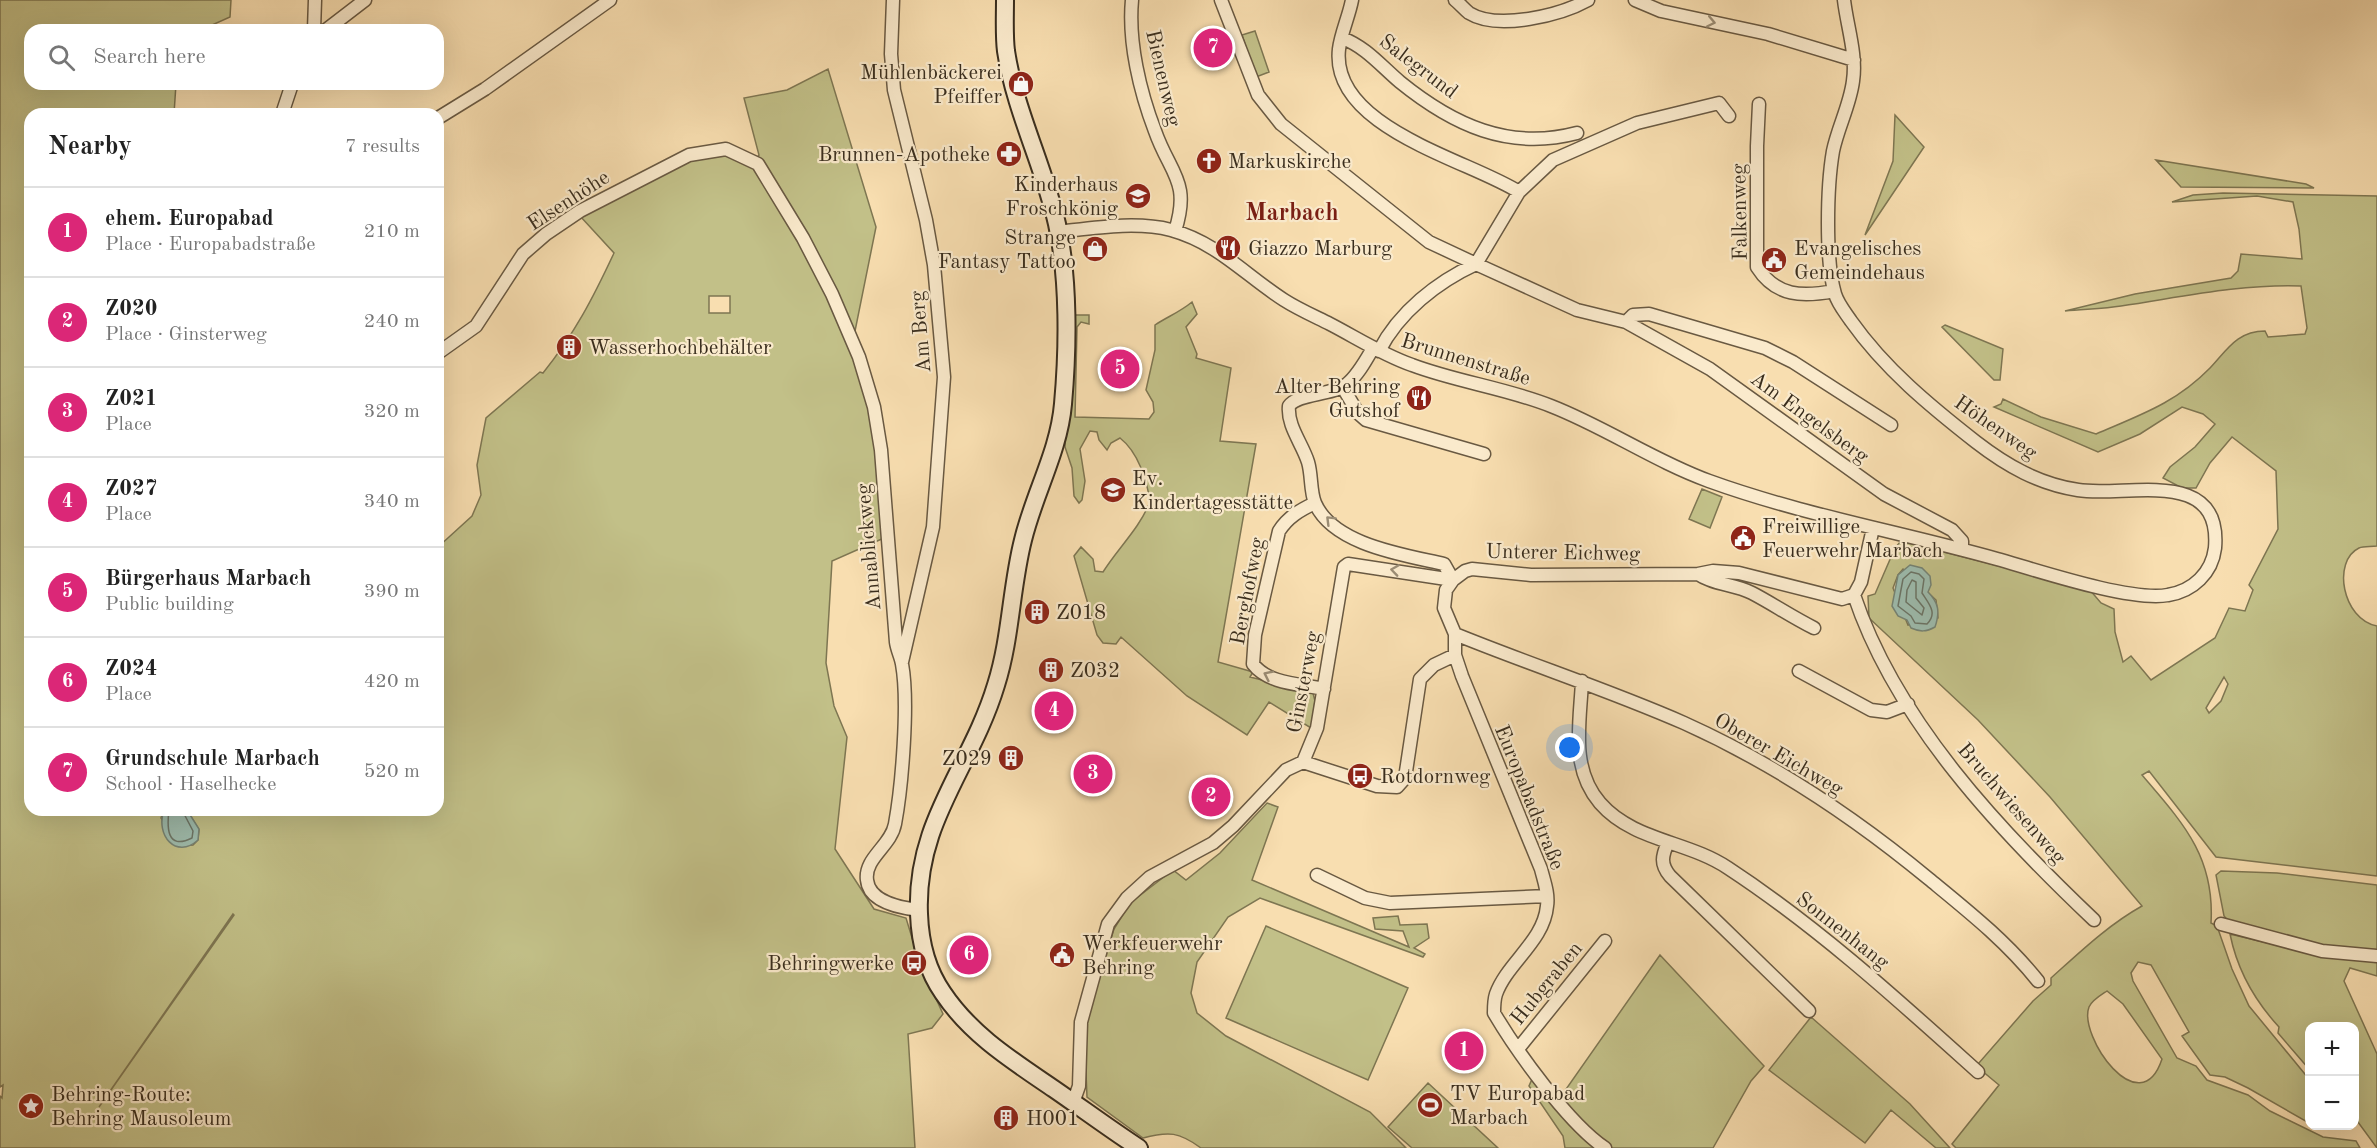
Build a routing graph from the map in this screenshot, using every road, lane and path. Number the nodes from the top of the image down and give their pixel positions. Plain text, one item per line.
1 (315, 0) edge
2 (365, 0) edge
3 (610, 0) edge
4 (893, 0) edge
5 (1005, 0) edge
6 (1132, 0) edge
7 (1221, 0) edge
8 (1352, 0) edge
9 (1455, 0) edge
10 (1588, 0) edge
11 (1635, 0) edge
12 (1844, 0) edge
13 (314, 24) edge
14 (334, 24) edge
15 (1342, 38) junction
16 (1854, 60) junction
17 (290, 90) edge
18 (1759, 104) dead end
19 (284, 108) edge
20 (444, 114) edge
21 (1729, 116) dead end
22 (1577, 133) dead end
23 (758, 164) joint
24 (1519, 192) junction
25 (1175, 231) junction
26 (1058, 232) junction
27 (1476, 264) junction
28 (1834, 291) junction
29 (1626, 322) junction
30 (444, 349) edge
31 (1376, 350) junction
32 (1342, 387) junction
33 (1891, 425) dead end
34 (1484, 454) dead end
35 (1315, 503) junction
36 (1873, 528) junction
37 (1962, 549) junction
38 (1698, 574) junction
39 (1453, 580) junction
40 (1854, 595) junction
41 (1814, 628) dead end
42 (1455, 634) junction
43 (1455, 656) junction
44 (902, 662) junction
45 (1799, 671) dead end
46 (1582, 681) junction
47 (1324, 689) junction
48 (1908, 704) junction
49 (1303, 762) junction
50 (1668, 842) junction
51 (1317, 875) dead end
52 (1547, 896) junction
53 (919, 910) junction
54 (2094, 920) dead end
55 (2221, 924) dead end
56 (1605, 941) dead end
57 (2377, 956) edge
58 (2038, 981) dead end
59 (1809, 1011) dead end
60 (1518, 1049) junction
61 (1978, 1072) dead end
62 (1073, 1103) junction
63 (1139, 1148) edge
64 (1605, 1148) edge

1 - 13 street
2 - 14 street
3 - 20 street
4 - 44 street, Am Berg
5 - 26 main road
6 - 25 street, Bienenweg
7 - 27 street, Am Engelsberg
8 - 15 street
9 - 10 street
11 -> 16 street
12 - 16 street, Höhenweg
15 - 22 street, Salegrund
15 - 24 street
16 - 28 street, Höhenweg
17 - 19 street
18 - 28 street, Falkenweg
21 - 24 street
23 - 30 street, Elsenhöhe
23 - 44 street, Annablickweg
24 - 27 street
25 - 26 street, Brunnenstraße
25 - 31 street, Brunnenstraße
26 - 53 main road
27 - 29 street, Am Engelsberg
27 - 31 street
28 - 37 street, Höhenweg
29 - 33 street, Am Engelsberg
29 - 37 street, Am Engelsberg
31 - 32 street
31 - 36 street, Brunnenstraße
32 - 34 street
32 - 35 street
39 -> 35 street
47 -> 35 street, Berghofweg
36 - 37 street, Höhenweg
36 - 40 street
38 - 39 street, Unterer Eichweg
38 - 40 street, Unterer Eichweg
38 - 41 street, Unterer Eichweg
39 - 42 street
39 -> 47 street, Ginsterweg
40 - 48 street, Bruchwiesenweg
42 - 43 street, Europabadstraße
42 - 46 street, Oberer Eichweg
43 - 49 street
43 - 52 street, Europabadstraße
44 - 53 street, Annablickweg
45 - 48 street
46 - 50 street, Sonnenhang
46 - 58 street, Oberer Eichweg
47 - 49 street, Ginsterweg
48 - 54 street, Bruchwiesenweg
49 - 62 street, Ginsterweg
50 - 59 street
50 - 61 street, Sonnenhang
51 - 52 street
52 - 60 street, Europabadstraße
53 - 62 main road
55 - 57 street
56 - 60 street, Hubgraben
60 - 64 street, Europabadstraße
62 - 63 main road

